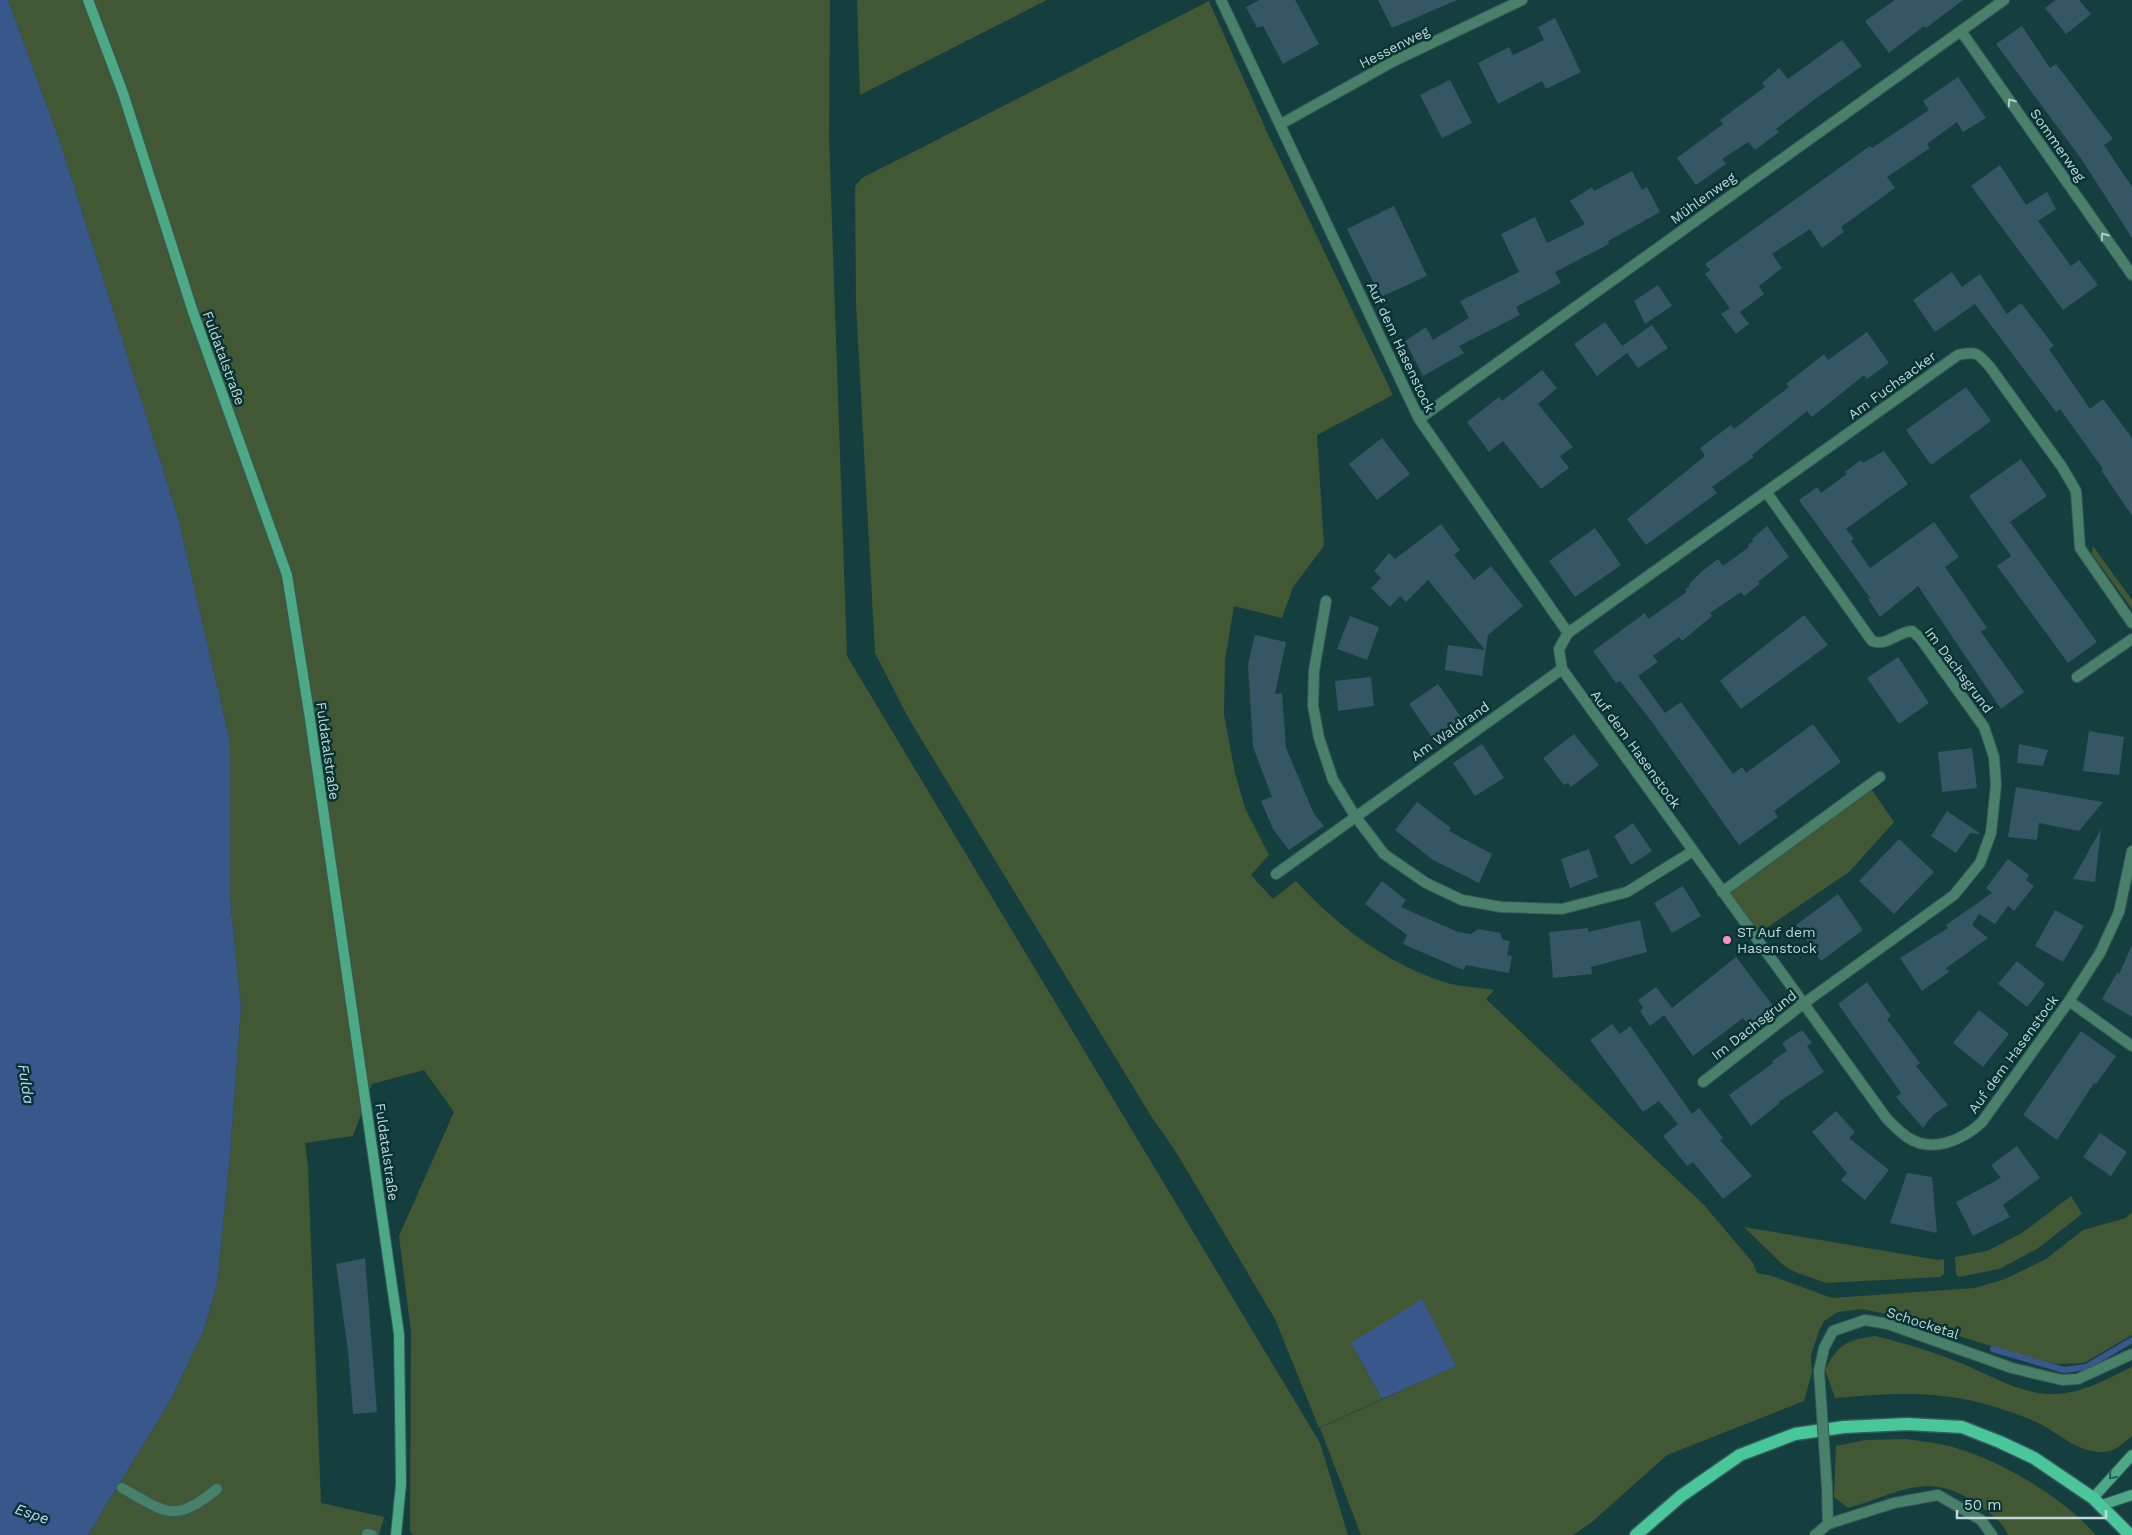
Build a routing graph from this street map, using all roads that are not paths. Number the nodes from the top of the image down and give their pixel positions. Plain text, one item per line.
1 (88, 0) edge
2 (1221, 0) edge
3 (1522, 0) edge
4 (2004, 0) edge
5 (1960, 31) junction
6 (1281, 124) junction
7 (2132, 275) edge
8 (1419, 419) junction
9 (1767, 493) junction
10 (1326, 602) dead end
11 (2132, 623) edge
12 (1568, 634) junction
13 (2132, 639) edge
14 (1562, 669) junction
15 (2077, 677) dead end
16 (1880, 777) dead end
17 (1355, 816) junction
18 (1693, 851) junction
19 (2132, 851) edge
20 (1276, 874) dead end
21 (1722, 892) junction
22 (2069, 1000) junction
23 (1804, 1004) junction
24 (2132, 1046) edge
25 (1703, 1082) dead end
26 (2132, 1354) edge
27 (2132, 1455) edge
28 (122, 1488) dead end
29 (217, 1489) dead end
30 (2132, 1495) edge
31 (2098, 1502) junction
32 (1828, 1524) junction
33 (396, 1535) edge
34 (1636, 1535) edge
35 (1815, 1535) edge
36 (1992, 1535) edge
37 (2130, 1535) edge

1 - 33 main road, Fuldatalstraße
2 - 6 street, Auf dem Hasenstock
3 - 6 street, Hessenweg
4 - 5 street, Mühlenweg
7 -> 5 street, Sommerweg
5 - 8 street, Mühlenweg
6 - 8 street, Auf dem Hasenstock
8 - 12 street, Auf dem Hasenstock
9 - 11 street, Am Fuchsacker
9 - 12 street, Am Fuchsacker
9 - 23 street, Im Dachsgrund
10 - 17 street
12 - 14 street
13 - 15 street
14 - 17 street, Am Waldrand
14 - 18 street, Auf dem Hasenstock
16 - 21 street
17 - 18 street
17 - 20 street, Am Waldrand
18 - 21 street, Auf dem Hasenstock
19 - 22 street, Auf dem Hasenstock
21 - 23 street, Auf dem Hasenstock
22 - 23 street, Auf dem Hasenstock
22 - 24 street
23 - 25 street, Im Dachsgrund
26 - 32 street, Schocketal, bridge
27 -> 31 main road
28 - 29 street
30 - 31 main road
31 - 34 main road
31 - 37 main road
32 - 35 street
32 - 36 street

